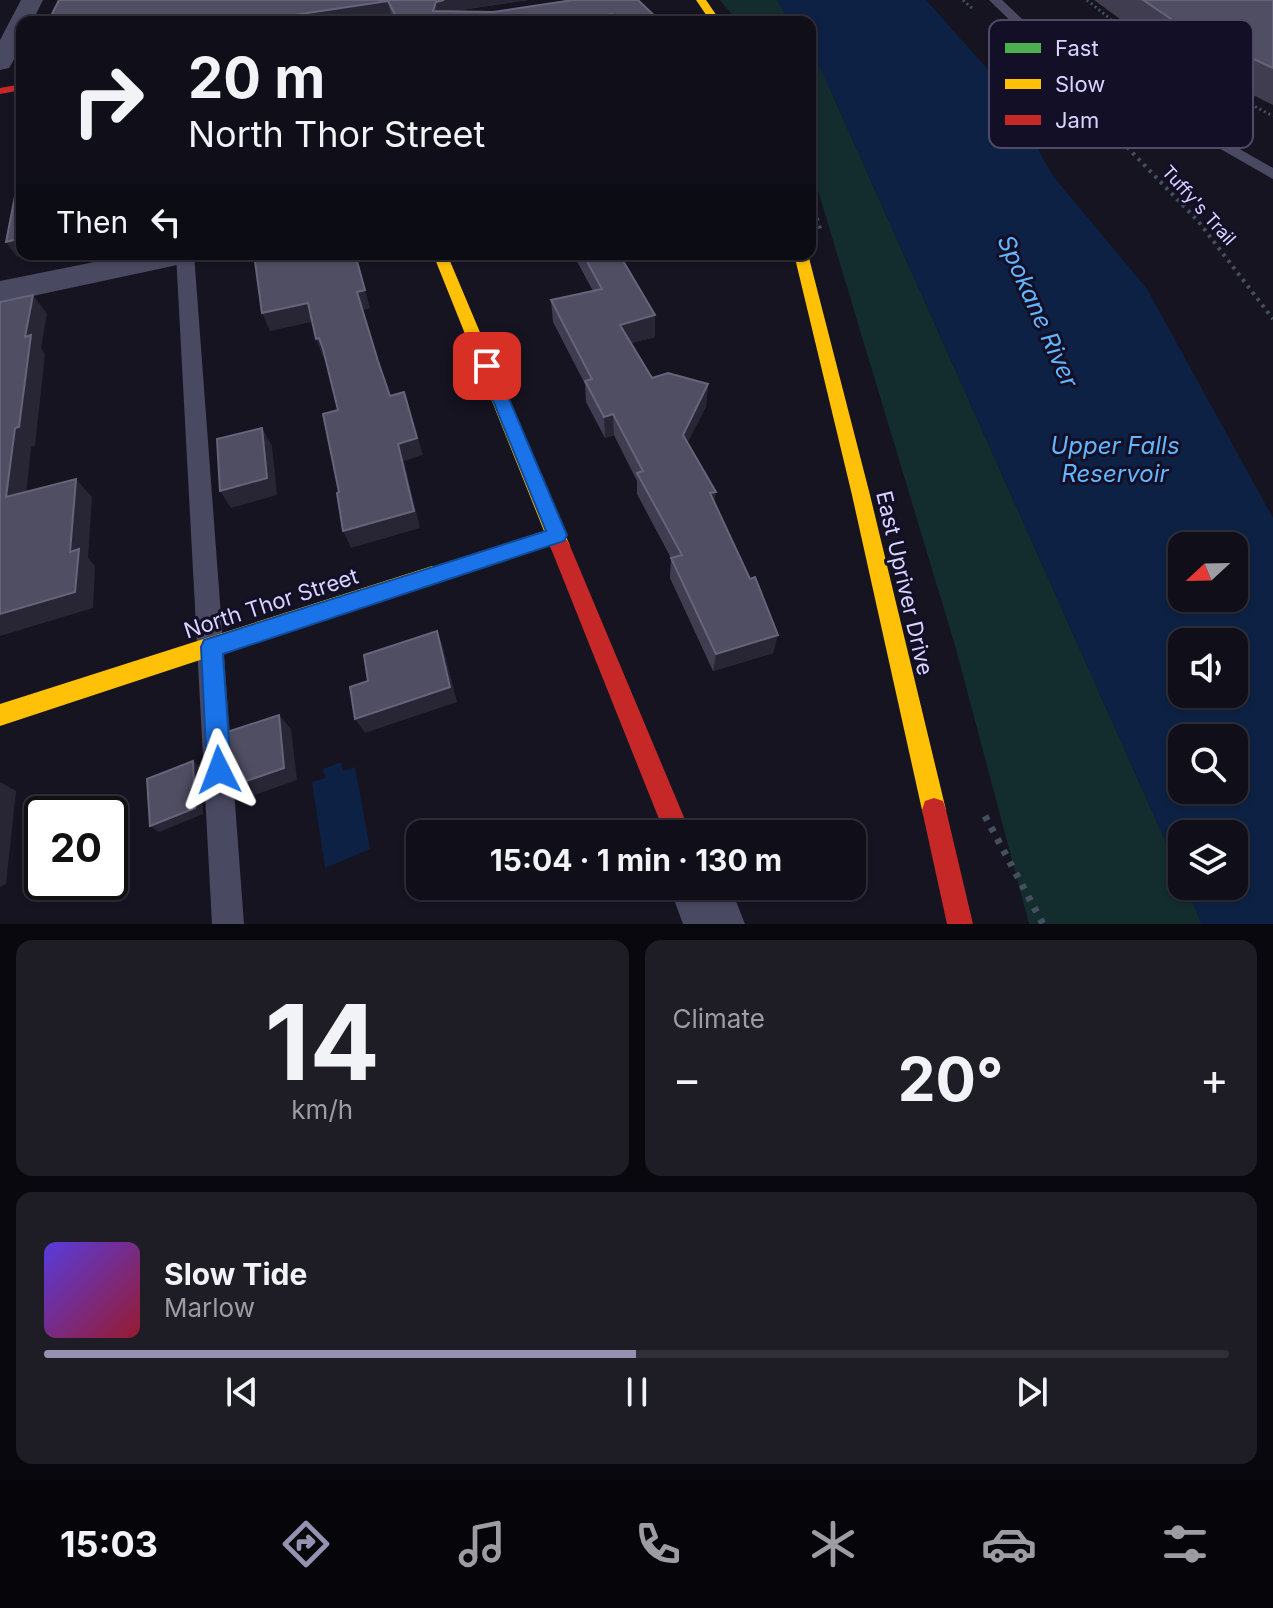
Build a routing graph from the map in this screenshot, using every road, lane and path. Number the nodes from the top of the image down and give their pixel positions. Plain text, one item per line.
1 (995, 0) edge
2 (1087, 0) edge
3 (1016, 20) edge
4 (1112, 20) edge
5 (16, 32) edge
6 (0, 63) edge
7 (1267, 101) dead end
8 (1253, 105) edge
9 (1253, 106) edge
10 (1273, 116) edge
11 (1127, 148) edge
12 (1228, 148) edge
13 (1273, 174) edge
14 (155, 260) edge
15 (184, 260) edge
16 (442, 260) edge
17 (802, 260) edge
18 (0, 292) edge
19 (1273, 319) edge
20 (557, 535) junction
21 (212, 647) junction
22 (0, 715) edge
23 (672, 820) edge
24 (705, 900) edge
25 (228, 924) edge
26 (714, 924) edge
27 (960, 924) edge

1 - 3 lane
2 - 4 path
5 - 6 street
7 - 8 path
9 - 10 path
11 - 19 path, Tuffy's Trail
12 - 13 lane
14 - 18 street
15 - 21 lane
16 - 20 street
17 - 27 street, East Upriver Drive
20 - 21 street, North Thor Street
20 - 23 street
21 - 22 street, North Thor Street
21 - 25 lane
24 - 26 street

